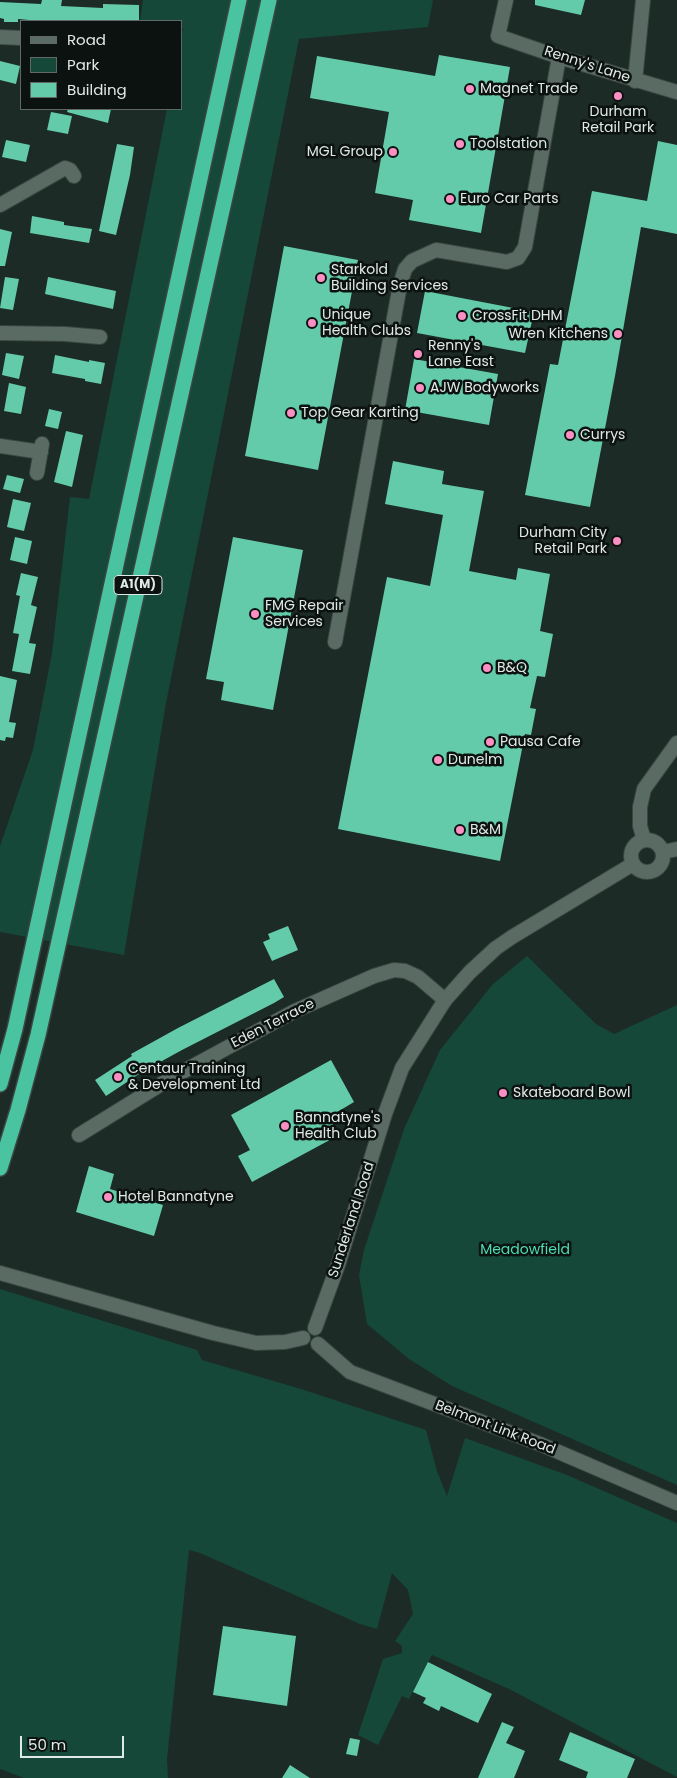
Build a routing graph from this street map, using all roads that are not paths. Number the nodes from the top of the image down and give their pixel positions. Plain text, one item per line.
1 (239, 0) edge
2 (269, 0) edge
3 (506, 0) edge
4 (643, 0) edge
5 (0, 37) edge
6 (20, 38) edge
7 (559, 57) junction
8 (635, 81) junction
9 (677, 92) edge
10 (74, 176) dead end
11 (0, 205) edge
12 (0, 333) edge
13 (100, 337) dead end
14 (0, 446) edge
15 (37, 473) dead end
16 (336, 642) dead end
17 (677, 743) edge
18 (644, 840) junction
19 (677, 849) edge
20 (663, 852) junction
21 (633, 864) junction
22 (445, 1000) junction
23 (0, 1084) edge
24 (78, 1135) dead end
25 (0, 1168) edge
26 (0, 1273) edge
27 (315, 1328) junction
28 (303, 1338) junction
29 (318, 1344) junction
30 (677, 1503) edge

1 - 23 highway, A1(M)
2 - 25 highway, A1(M)
3 - 7 street, Renny's Lane
4 - 8 street
5 - 6 street
7 - 8 street, Renny's Lane
7 - 16 street
8 - 9 street, Renny's Lane
10 - 11 street
12 - 13 street
14 - 15 street
17 - 18 street
18 - 20 street
18 - 21 street
19 - 20 street
20 - 21 street
21 - 22 street, Sunderland Road
22 - 24 street, Eden Terrace
22 - 27 street, Sunderland Road
26 - 28 street
27 - 28 street
27 - 29 street
28 - 29 street
29 - 30 street, Belmont Link Road

